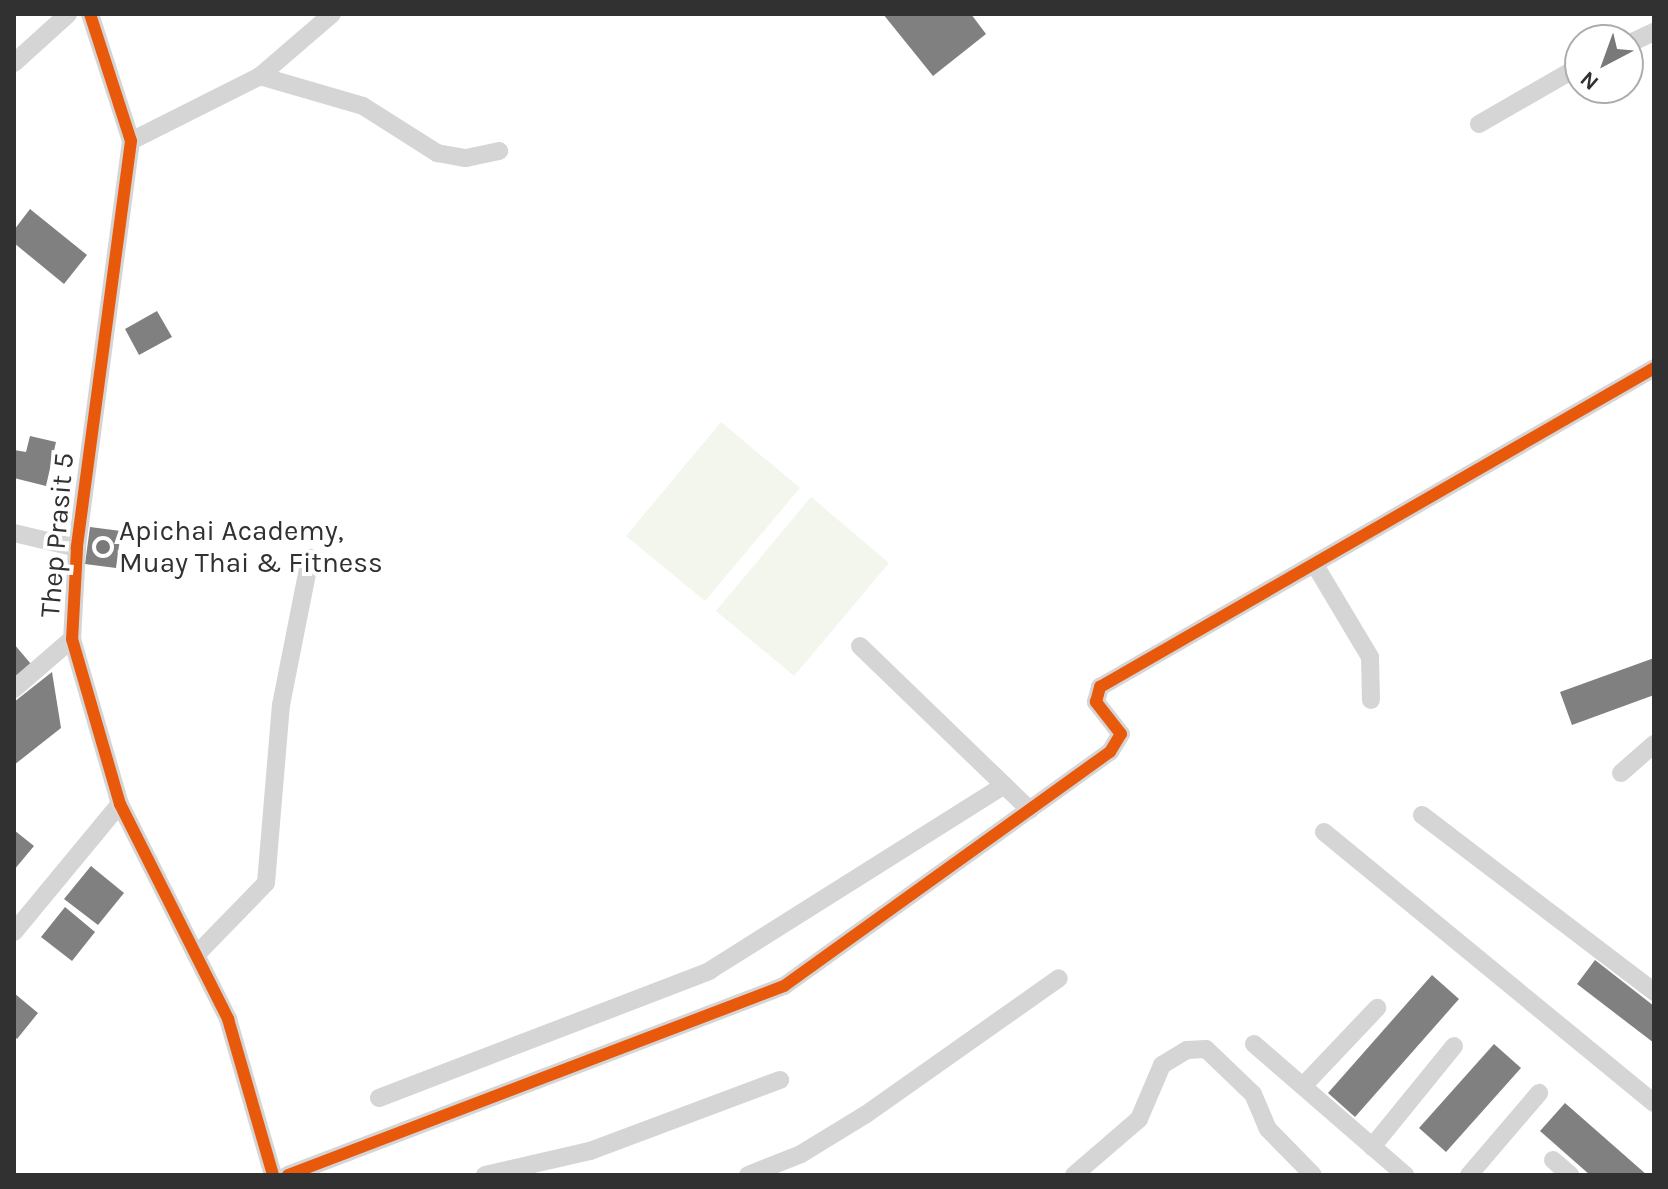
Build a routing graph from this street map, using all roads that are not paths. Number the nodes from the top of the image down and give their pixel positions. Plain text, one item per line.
1 (68, 14) edge
2 (90, 14) edge
3 (332, 14) edge
4 (14, 63) edge
5 (1564, 75) edge
6 (260, 76) junction
7 (1479, 124) dead end
8 (131, 141) junction
9 (499, 151) dead end
10 (1654, 368) edge
11 (14, 533) edge
12 (77, 548) junction
13 (310, 558) dead end
14 (1315, 565) junction
15 (72, 639) junction
16 (860, 646) dead end
17 (14, 689) edge
18 (1371, 700) dead end
19 (1654, 744) edge
20 (1621, 773) dead end
21 (1004, 785) junction
22 (120, 804) junction
23 (1030, 810) junction
24 (1422, 815) dead end
25 (1324, 832) dead end
26 (14, 932) edge
27 (196, 955) junction
28 (1059, 978) dead end
29 (1654, 992) edge
30 (1377, 1008) dead end
31 (1254, 1044) dead end
32 (1454, 1046) dead end
33 (780, 1080) dead end
34 (1303, 1086) junction
35 (1539, 1093) dead end
36 (379, 1098) dead end
37 (1654, 1103) edge
38 (1372, 1147) junction
39 (1553, 1160) dead end
40 (273, 1175) edge
41 (288, 1175) edge
42 (485, 1175) edge
43 (748, 1175) edge
44 (1074, 1175) edge
45 (1313, 1175) edge
46 (1405, 1175) edge
47 (1469, 1175) edge
48 (1570, 1175) edge

1 - 4 street
2 - 8 street, Thep Prasit 5
3 - 6 street
5 - 7 street
6 - 8 street
6 - 9 street
8 - 12 street, Thep Prasit 5
10 - 14 street
11 - 12 street
12 - 15 street, Thep Prasit 5
13 - 27 street
14 - 18 street
14 - 23 street
15 - 17 street
15 - 22 street, Thep Prasit 5
16 - 21 street
19 - 20 street
21 - 23 street
21 - 36 street
22 - 26 street
22 - 27 street, Thep Prasit 5
23 - 41 street
24 - 29 street
25 - 37 street
27 - 40 street, Thep Prasit 5
28 - 43 street
30 - 34 street
31 - 34 street
32 - 38 street
33 - 42 street
34 - 38 street
35 - 47 street
38 - 46 street
39 - 48 street
44 - 45 street

